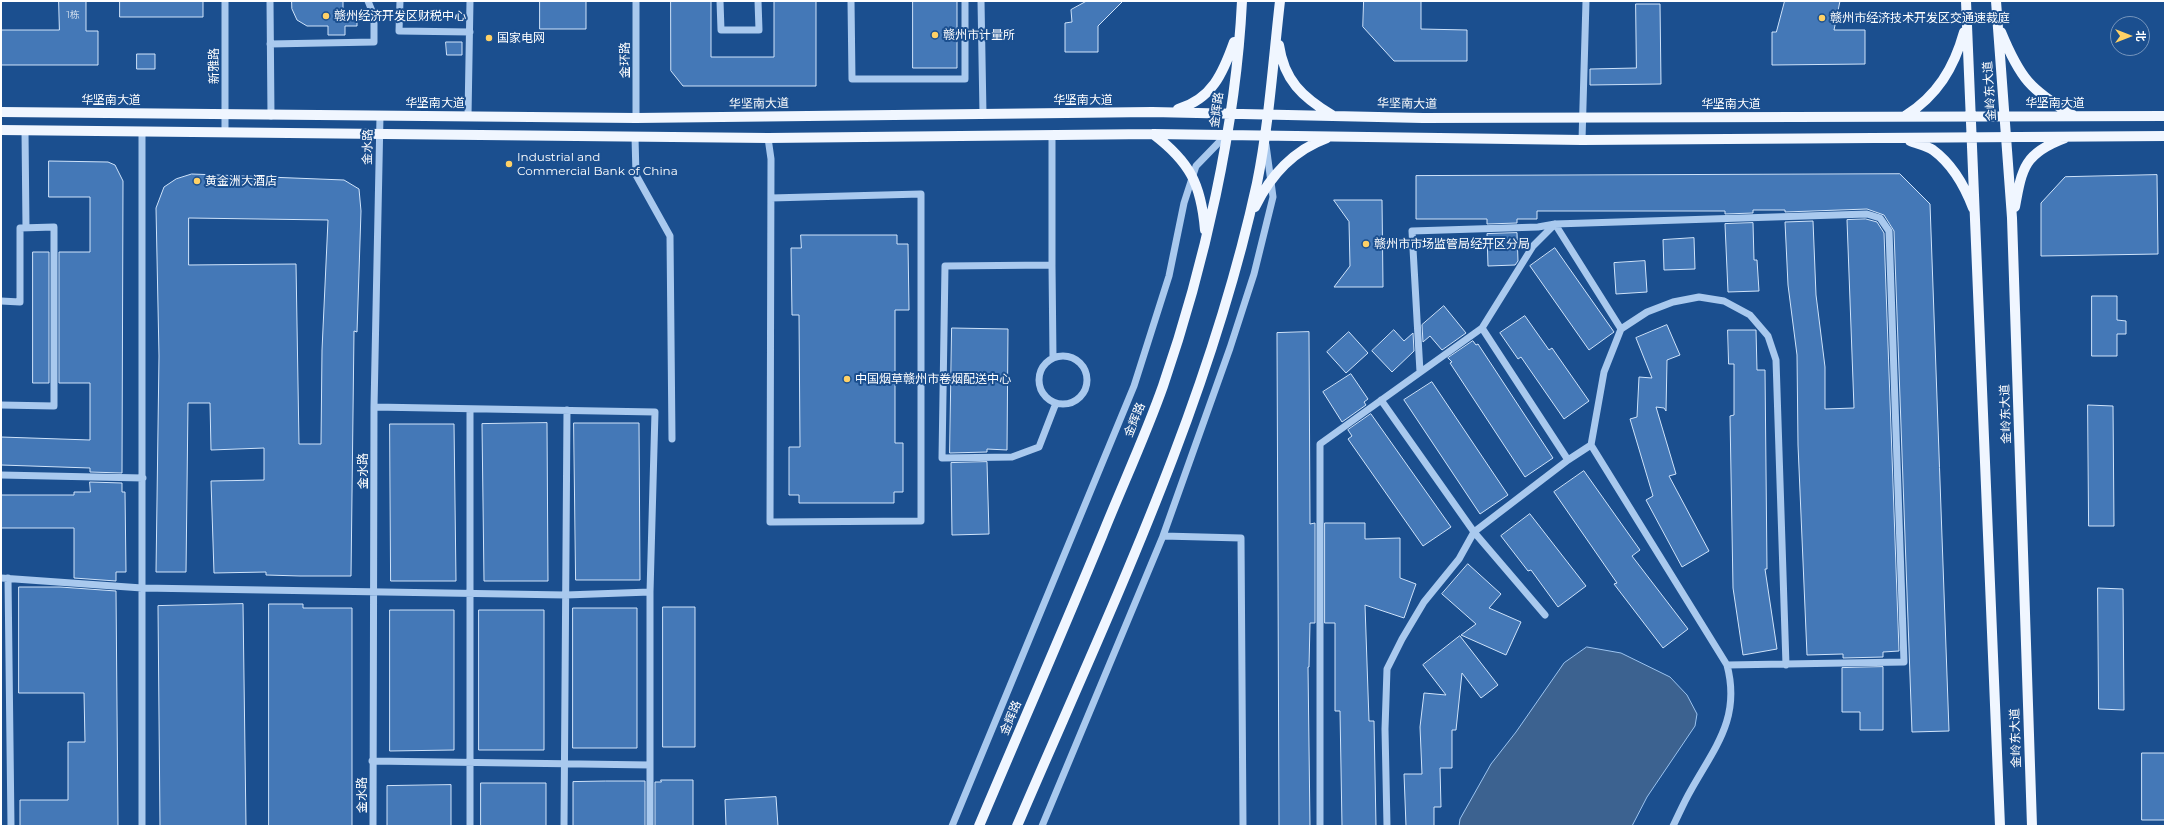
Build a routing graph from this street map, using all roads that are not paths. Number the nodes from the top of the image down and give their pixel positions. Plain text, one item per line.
1 (225, 1) edge
2 (270, 1) edge
3 (368, 1) edge
4 (400, 1) edge
5 (470, 1) edge
6 (636, 1) edge
7 (720, 1) edge
8 (758, 1) edge
9 (851, 1) edge
10 (965, 1) edge
11 (981, 1) edge
12 (1242, 1) edge
13 (1280, 1) edge
14 (1586, 1) edge
15 (1966, 1) edge
16 (1996, 1) edge
17 (1967, 23) junction
18 (1998, 23) junction
19 (1240, 27) junction
20 (1276, 30) junction
21 (470, 32) junction
22 (270, 44) junction
23 (1, 112) edge
24 (225, 113) junction
25 (1168, 113) junction
26 (1230, 113) junction
27 (983, 114) junction
28 (1268, 114) junction
29 (271, 116) junction
30 (380, 116) junction
31 (468, 116) junction
32 (1334, 116) junction
33 (1904, 116) junction
34 (1971, 116) junction
35 (2005, 116) junction
36 (2073, 116) junction
37 (2165, 116) edge
38 (1583, 117) junction
39 (636, 118) junction
40 (1, 130) edge
41 (25, 131) junction
42 (225, 131) junction
43 (142, 132) junction
44 (1153, 134) junction
45 (379, 135) junction
46 (1052, 135) junction
47 (1226, 135) junction
48 (2073, 135) junction
49 (1265, 136) junction
50 (1332, 136) junction
51 (2165, 136) edge
52 (635, 137) junction
53 (1972, 137) junction
54 (2006, 137) junction
55 (768, 138) junction
56 (1904, 139) junction
57 (1582, 140) junction
58 (1192, 176) junction
59 (1272, 179) junction
60 (771, 198) junction
61 (1976, 218) junction
62 (2012, 218) junction
63 (1555, 224) junction
64 (1247, 225) junction
65 (26, 228) junction
66 (1205, 238) junction
67 (1052, 265) junction
68 (1, 301) edge
69 (1482, 328) junction
70 (1621, 329) junction
71 (1054, 358) junction
72 (1420, 372) junction
73 (1381, 400) junction
74 (1056, 403) junction
75 (1, 405) edge
76 (374, 407) junction
77 (470, 409) junction
78 (567, 410) junction
79 (672, 439) dead end
80 (1591, 445) junction
81 (1568, 460) junction
82 (1, 475) edge
83 (143, 478) junction
84 (1474, 532) junction
85 (1163, 536) junction
86 (5, 578) edge
87 (142, 588) junction
88 (650, 592) junction
89 (373, 593) junction
90 (471, 594) junction
91 (566, 595) junction
92 (1545, 615) dead end
93 (1727, 665) junction
94 (1786, 665) junction
95 (372, 762) junction
96 (471, 762) junction
97 (566, 764) junction
98 (650, 765) junction
99 (11, 826) edge
100 (142, 826) edge
101 (373, 826) edge
102 (470, 826) edge
103 (564, 826) edge
104 (650, 826) edge
105 (952, 826) edge
106 (979, 826) edge
107 (1017, 826) edge
108 (1042, 826) edge
109 (1243, 826) edge
110 (1320, 826) edge
111 (1387, 826) edge
112 (1673, 826) edge
113 (2000, 826) edge
114 (2032, 826) edge

1 - 24 street, 新雅路
2 - 22 street
3 - 22 street
4 - 21 street
5 - 21 street
6 - 39 street, 金环路
7 - 8 street
9 - 10 street
11 - 27 street
12 - 19 main road, 金辉路
13 - 20 main road
14 - 38 street
15 - 17 main road, 金岭东大道
16 - 18 main road, 金岭东大道
17 - 33 main road
17 - 34 main road, 金岭东大道
18 - 35 main road, 金岭东大道
18 - 36 main road
19 - 25 main road
19 - 26 main road, 金辉路
20 - 28 main road
20 - 32 main road
21 - 31 street
22 - 29 street
23 - 24 main road, 华坚南大道
24 - 29 main road, 华坚南大道
24 - 42 street, 新雅路
25 - 26 main road, 华坚南大道
25 - 27 main road, 华坚南大道
26 - 28 main road, 华坚南大道
26 - 47 main road, 金辉路
27 - 39 main road, 华坚南大道
28 - 32 main road, 华坚南大道
28 - 49 main road
29 - 30 main road, 华坚南大道
30 - 31 main road, 华坚南大道
30 - 45 street, 金水路
31 - 39 main road, 华坚南大道
32 - 38 main road, 华坚南大道
33 - 34 main road, 华坚南大道
33 - 38 main road, 华坚南大道
34 - 35 main road, 华坚南大道
34 - 53 main road, 金岭东大道
35 - 36 main road, 华坚南大道
35 - 54 main road, 金岭东大道
36 - 37 main road, 华坚南大道
38 - 57 street
40 - 41 main road
41 - 43 main road
41 - 65 street
42 - 43 main road
42 - 45 main road
43 - 83 street
44 - 46 main road
44 - 47 main road
44 - 58 main road
45 - 52 main road
45 - 76 street, 金水路
46 - 55 main road
46 - 67 street
47 - 49 main road
47 - 58 street
47 - 66 main road, 金辉路
48 - 51 main road
48 - 54 main road
48 - 62 main road
49 - 50 main road
49 - 59 street
49 - 64 main road
50 - 57 main road
50 - 59 main road
52 - 55 main road
52 - 79 street
53 - 54 main road
53 - 56 main road
53 - 61 main road, 金岭东大道
54 - 62 main road, 金岭东大道
55 - 60 street
56 - 57 main road
56 - 61 main road
58 - 66 main road
58 - 105 street
59 - 64 main road
59 - 85 street
60 - 60 street
61 - 113 main road, 金岭东大道
62 - 114 main road, 金岭东大道
63 - 69 street
63 - 70 street
63 - 72 street
63 - 94 street
64 - 107 main road
65 - 68 street
65 - 75 street
66 - 106 main road, 金辉路
67 - 71 street
67 - 74 street
69 - 72 street
69 - 81 street
70 - 80 street
70 - 94 street
71 - 74 street
71 - 74 street
72 - 73 street
73 - 84 street
73 - 110 street
76 - 77 street
76 - 89 street, 金水路
77 - 78 street
77 - 90 street
78 - 88 street
78 - 91 street
80 - 81 street
80 - 93 street
81 - 84 street
82 - 83 street
83 - 87 street
84 - 92 street
84 - 111 street
85 - 108 street
85 - 109 street
86 - 87 street
86 - 99 street
87 - 89 street
87 - 100 street
88 - 91 street
88 - 98 street
89 - 90 street
89 - 95 street, 金水路
90 - 91 street
90 - 96 street
91 - 97 street
93 - 94 street
93 - 112 street
95 - 96 street
95 - 101 street, 金水路
96 - 97 street
96 - 102 street
97 - 98 street
97 - 103 street
98 - 104 street

